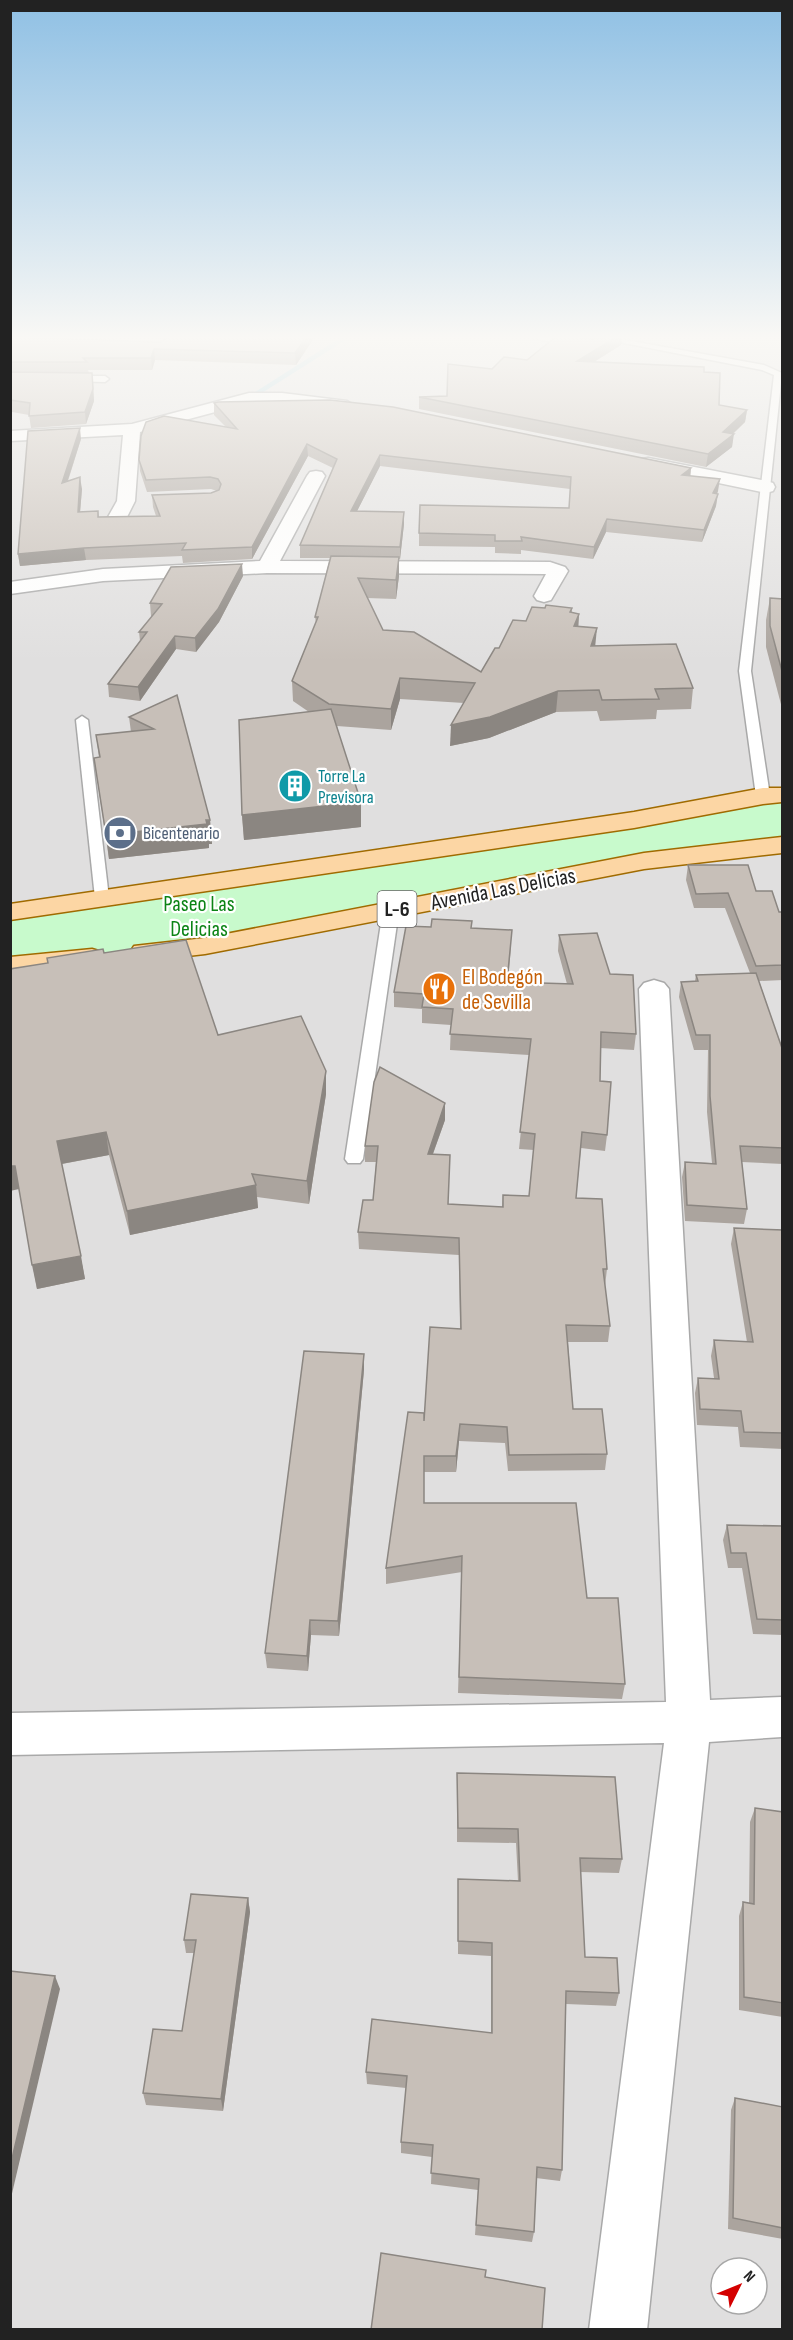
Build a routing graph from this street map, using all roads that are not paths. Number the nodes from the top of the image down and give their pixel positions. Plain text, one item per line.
1 (130, 444) edge
2 (771, 444) edge
3 (627, 459) edge
4 (316, 476) dead end
5 (766, 487) junction
6 (147, 500) dead end
7 (267, 567) junction
8 (10, 588) edge
9 (544, 596) dead end
10 (82, 720) dead end
11 (773, 795) edge
12 (783, 845) edge
13 (102, 898) junction
14 (391, 910) junction
15 (10, 912) edge
16 (10, 966) edge
17 (654, 989) dead end
18 (354, 1159) dead end
19 (783, 1717) edge
20 (689, 1722) junction
21 (10, 1734) edge
22 (618, 2330) edge

1 - 6 street
2 - 5 lane
3 - 5 street
4 - 7 street
5 - 11 lane
7 - 8 street
7 - 9 street
10 - 13 lane
11 - 13 main road, Avenida Las Delicias / L-6
12 - 14 main road, Avenida Las Delicias / L-6
13 - 15 main road, Avenida Las Delicias / L-6
14 - 16 main road, Avenida Las Delicias / L-6
14 - 18 lane
17 - 20 street
19 - 20 street
20 - 21 street
20 - 22 street

